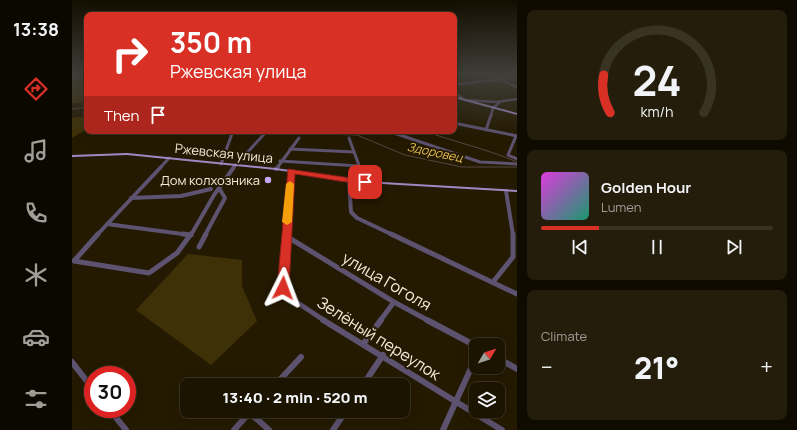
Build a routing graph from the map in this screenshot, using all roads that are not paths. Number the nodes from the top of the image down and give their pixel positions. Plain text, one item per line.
1 (457, 94) edge
2 (457, 98) edge
3 (517, 98) edge
4 (466, 100) junction
5 (475, 102) junction
6 (491, 102) junction
7 (502, 102) junction
8 (494, 106) junction
9 (517, 114) edge
10 (457, 124) edge
11 (486, 130) junction
12 (232, 134) edge
13 (264, 134) edge
14 (397, 134) edge
15 (516, 136) edge
16 (299, 138) dead end
17 (349, 138) dead end
18 (290, 149) junction
19 (354, 152) junction
20 (72, 156) edge
21 (169, 158) junction
22 (517, 159) edge
23 (280, 162) junction
24 (221, 164) junction
25 (517, 164) edge
26 (235, 166) junction
27 (359, 166) junction
28 (276, 169) junction
29 (291, 171) junction
30 (349, 180) junction
31 (365, 182) junction
32 (219, 188) junction
33 (211, 189) dead end
34 (506, 191) junction
35 (517, 191) edge
36 (131, 198) junction
37 (106, 224) junction
38 (191, 235) junction
39 (286, 236) junction
40 (199, 247) dead end
41 (493, 282) junction
42 (517, 294) edge
43 (394, 302) junction
44 (469, 342) edge
45 (364, 343) junction
46 (383, 355) junction
47 (301, 357) dead end
48 (72, 362) edge
49 (505, 362) edge
50 (517, 368) edge
51 (469, 373) edge
52 (84, 377) edge
53 (282, 378) edge
54 (368, 378) edge
55 (456, 402) junction
56 (116, 418) edge
57 (245, 418) edge
58 (256, 418) edge
59 (341, 418) edge
60 (126, 430) edge
61 (234, 430) edge
62 (269, 430) edge
63 (333, 430) edge
64 (443, 430) edge
65 (502, 430) edge

1 - 4 street
2 - 4 main road
3 - 7 street
4 - 5 main road
5 - 6 street
5 - 8 main road
6 - 7 street
6 - 8 street
7 - 8 street
8 - 9 main road
8 - 11 street
10 - 11 street
11 - 15 street
12 - 24 street
13 - 26 street
14 - 25 street
15 - 22 street
16 - 18 street
17 - 19 street
18 - 19 street
18 - 23 street
19 - 27 street
20 - 21 main road, Ржевская улица
21 - 24 main road, Ржевская улица
21 - 36 street
23 - 27 street
23 - 28 street
24 - 26 main road, Ржевская улица
26 - 28 main road, Ржевская улица
26 - 32 street
27 - 31 street
28 - 29 main road, Ржевская улица
29 - 30 main road, Ржевская улица
29 - 39 street, Зелёный переулок
30 - 31 main road, Ржевская улица
30 - 41 street
31 - 34 main road, Ржевская улица
32 - 38 street
32 - 40 street
33 - 36 street
34 - 35 main road, Ржевская улица
34 - 41 street
36 - 37 street
37 - 38 street
37 - 38 street
39 - 43 street, улица Гоголя
39 - 45 street, Зелёный переулок
41 - 42 street
43 - 44 street, улица Гоголя
43 - 45 street
45 - 46 street, Зелёный переулок
46 - 54 street
46 - 55 street, Зелёный переулок
47 - 53 street
48 - 52 street
49 - 50 street
51 - 55 street
55 - 64 street
55 - 65 street, Зелёный переулок
56 - 60 street
57 - 61 street
58 - 62 street
59 - 63 street

